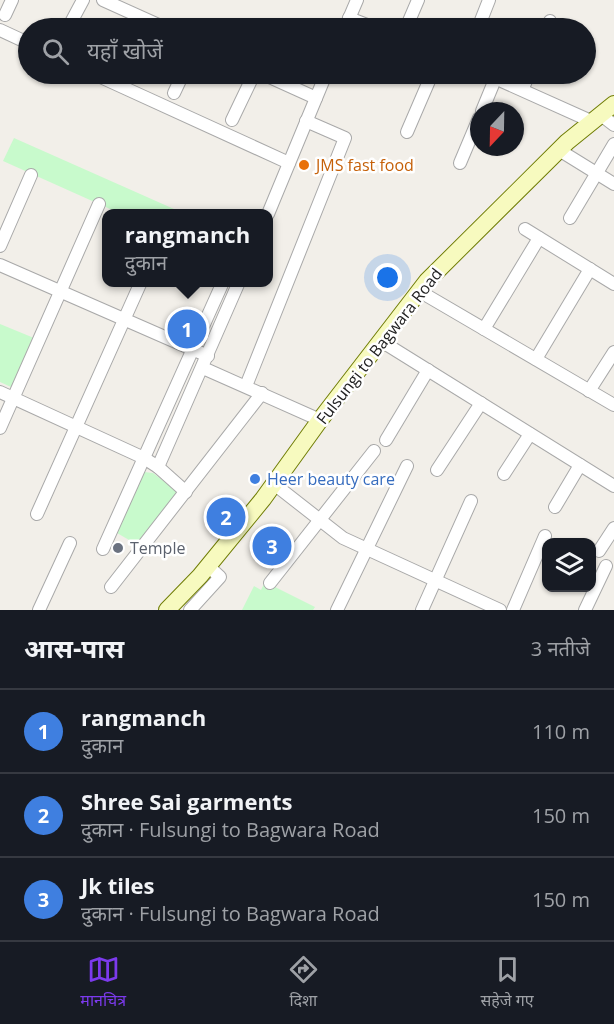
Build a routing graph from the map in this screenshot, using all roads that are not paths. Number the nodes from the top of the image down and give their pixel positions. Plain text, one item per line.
1 (12, 0) edge
2 (83, 0) edge
3 (103, 0) edge
4 (357, 0) edge
5 (418, 0) edge
6 (489, 0) edge
7 (5, 15) dead end
8 (74, 18) edge
9 (131, 18) edge
10 (349, 18) edge
11 (410, 18) edge
12 (482, 18) edge
13 (0, 30) edge
14 (18, 38) edge
15 (116, 84) edge
16 (178, 84) edge
17 (249, 84) edge
18 (285, 84) edge
19 (322, 84) edge
20 (428, 84) edge
21 (489, 84) edge
22 (512, 84) edge
23 (525, 84) edge
24 (523, 88) junction
25 (174, 93) dead end
26 (316, 98) junction
27 (484, 102) edge
28 (605, 117) edge
29 (232, 120) dead end
30 (306, 121) junction
31 (407, 132) dead end
32 (470, 139) edge
33 (614, 144) edge
34 (559, 150) junction
35 (289, 162) junction
36 (460, 163) dead end
37 (595, 172) junction
38 (31, 175) dead end
39 (614, 184) edge
40 (99, 204) dead end
41 (270, 209) edge
42 (570, 218) dead end
43 (525, 229) dead end
44 (539, 238) junction
45 (0, 246) edge
46 (0, 265) edge
47 (590, 269) junction
48 (614, 284) edge
49 (139, 287) edge
50 (221, 287) edge
51 (237, 287) edge
52 (60, 291) junction
53 (419, 291) junction
54 (125, 319) junction
55 (484, 329) junction
56 (381, 341) junction
57 (193, 349) junction
58 (614, 352) edge
59 (208, 356) junction
60 (536, 359) junction
61 (203, 368) junction
62 (428, 370) junction
63 (246, 386) junction
64 (589, 391) junction
65 (0, 392) edge
66 (262, 393) junction
67 (14, 398) junction
68 (480, 403) junction
69 (614, 405) edge
70 (320, 420) junction
71 (75, 426) junction
72 (0, 428) edge
73 (530, 434) junction
74 (386, 440) dead end
75 (374, 451) dead end
76 (144, 458) junction
77 (580, 465) junction
78 (407, 466) dead end
79 (158, 467) junction
80 (437, 470) dead end
81 (504, 474) dead end
82 (274, 484) junction
83 (614, 486) edge
84 (186, 492) junction
85 (471, 501) dead end
86 (555, 507) dead end
87 (37, 514) dead end
88 (320, 520) junction
89 (614, 528) edge
90 (545, 536) dead end
91 (70, 543) dead end
92 (366, 548) junction
93 (103, 549) dead end
94 (598, 551) dead end
95 (208, 566) junction
96 (606, 566) dead end
97 (436, 581) junction
98 (270, 583) dead end
99 (111, 587) dead end
100 (39, 610) edge
101 (167, 610) edge
102 (190, 610) edge
103 (338, 610) edge
104 (422, 610) edge
105 (500, 610) edge
106 (513, 610) edge
107 (585, 610) edge

1 - 7 street
2 - 8 street
3 - 9 street
4 - 10 street
5 - 11 street
6 - 12 street
13 - 14 street
15 - 35 street
16 - 25 street
17 - 29 street
18 - 26 street
19 - 26 street
20 - 31 street
21 - 27 street
22 - 24 street
23 - 24 street
24 - 28 street
26 - 30 street
28 - 34 street, Fulsungi to Bagwara Road
30 - 35 street
30 - 63 street
32 - 36 street
33 - 37 street
34 - 37 street
34 - 53 street, Fulsungi to Bagwara Road
35 - 41 street
37 - 39 street
37 - 42 street
38 - 45 street
40 - 52 street
43 - 44 street
44 - 47 street
44 - 55 street
46 - 52 street
47 - 48 street
47 - 60 street
49 - 54 street
50 - 57 street
51 - 59 street
52 - 54 street
52 - 67 street
53 - 55 street
53 - 56 street, Fulsungi to Bagwara Road
54 - 57 street
54 - 71 street
55 - 60 street
56 - 62 street
56 - 70 street, Fulsungi to Bagwara Road
57 - 59 street
57 - 76 street
58 - 64 street
59 - 61 street
60 - 64 street
61 - 63 street
61 - 79 street
62 - 68 street
62 - 74 street
63 - 66 street
64 - 69 street
65 - 67 street
66 - 70 street
66 - 84 street
67 - 71 street
67 - 72 street
68 - 73 street
68 - 80 street
70 - 82 street, Fulsungi to Bagwara Road
71 - 76 street
71 - 87 street
73 - 77 street
73 - 81 street
75 - 88 street
76 - 79 street
76 - 93 street
77 - 83 street
77 - 86 street
78 - 92 street
79 - 84 street
82 - 88 street
82 - 95 street, Fulsungi to Bagwara Road
84 - 99 street
85 - 97 street
88 - 92 street
88 - 98 street
89 - 94 street
90 - 106 street
91 - 100 street
92 - 97 street
92 - 103 street
95 - 101 street, Fulsungi to Bagwara Road
95 - 102 street
96 - 107 street
97 - 104 street
97 - 105 street

